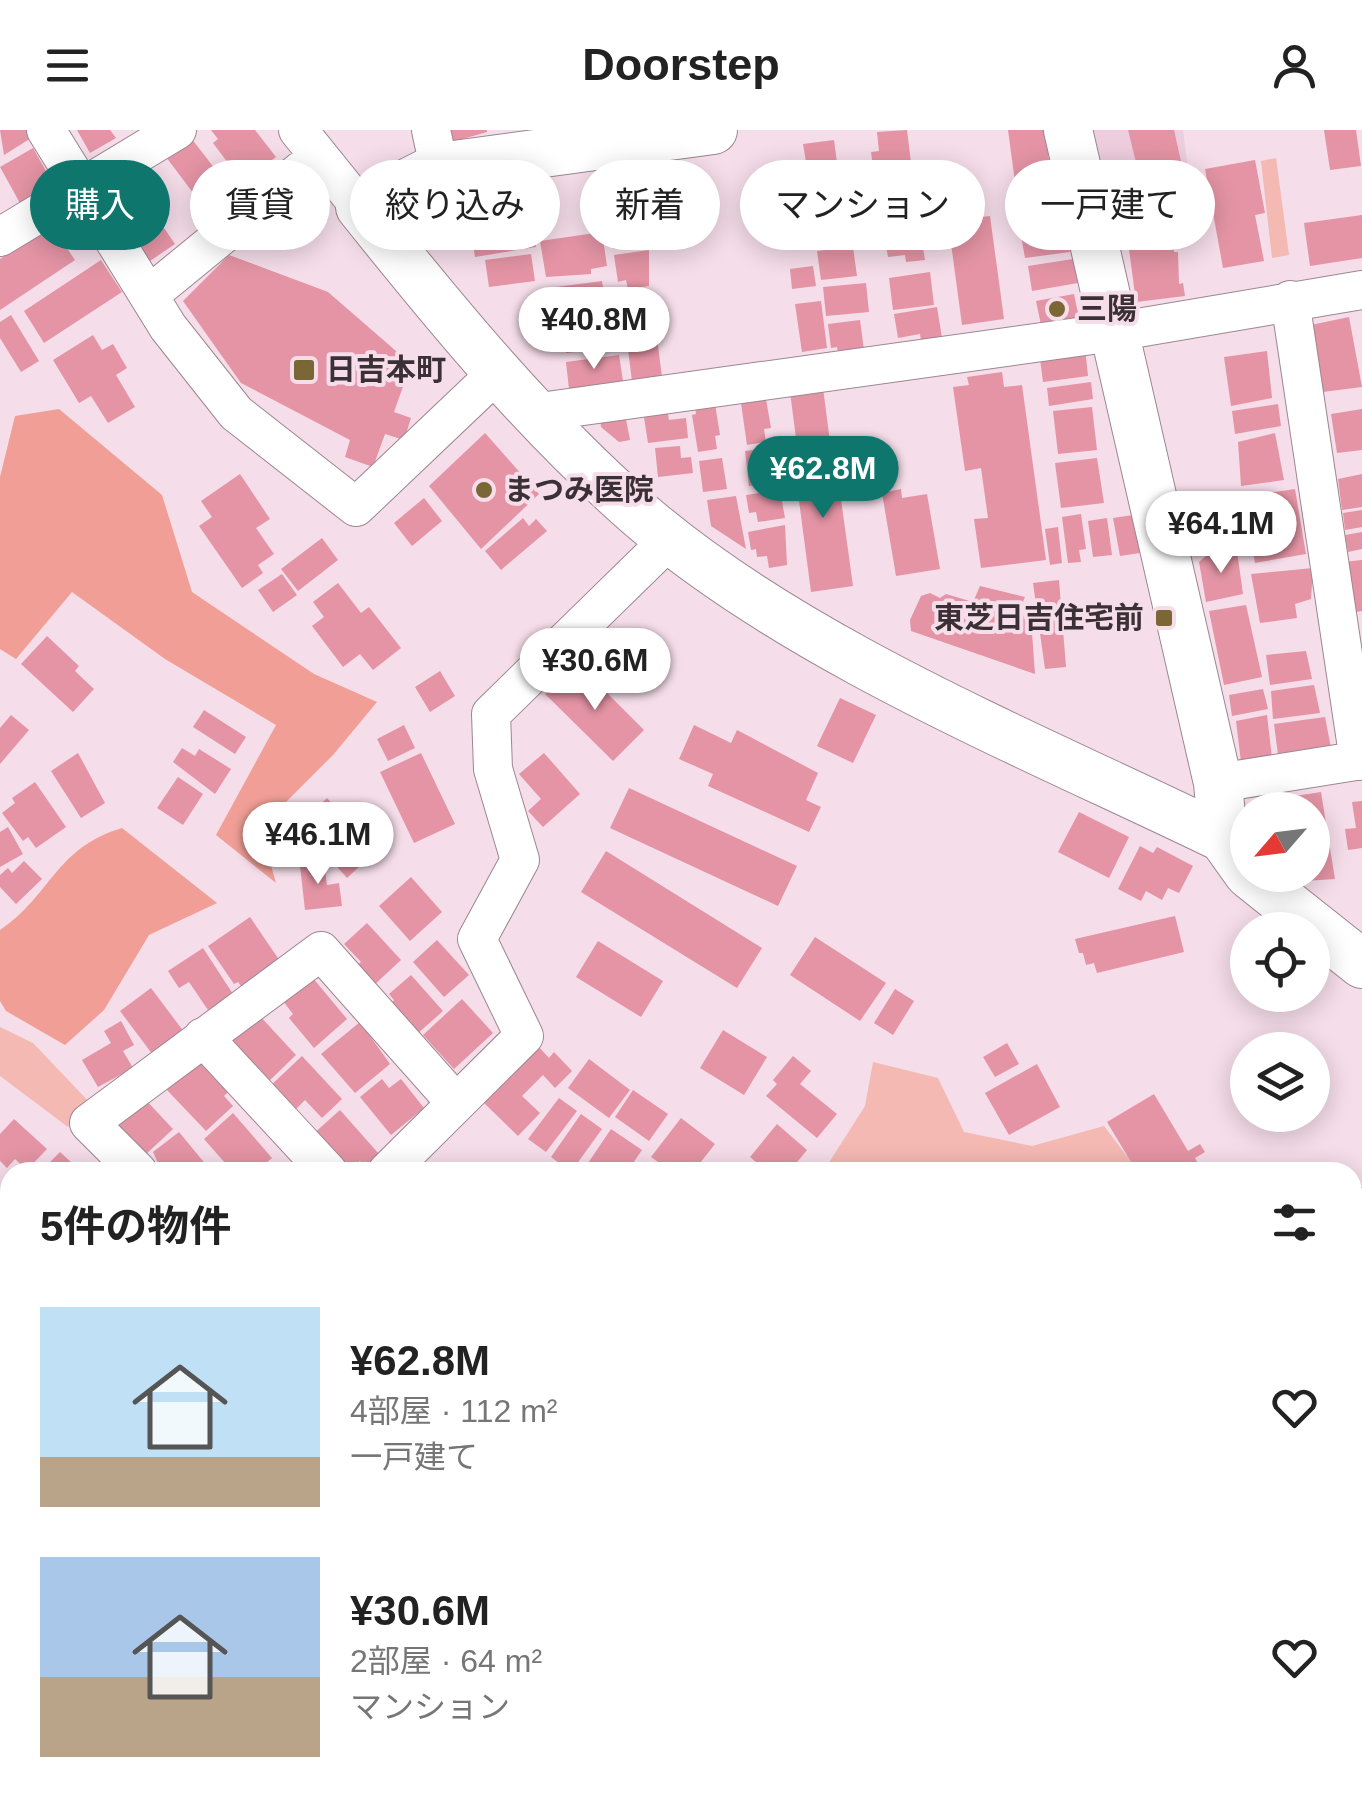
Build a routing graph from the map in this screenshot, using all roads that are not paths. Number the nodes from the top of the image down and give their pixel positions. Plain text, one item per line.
1 (46, 130) edge
2 (178, 130) edge
3 (713, 130) edge
4 (1068, 130) edge
5 (308, 143) edge
6 (435, 149) edge
7 (65, 160) edge
8 (128, 160) edge
9 (350, 195) edge
10 (30, 220) edge
11 (0, 238) edge
12 (121, 250) edge
13 (395, 250) edge
14 (1362, 290) edge
15 (149, 294) junction
16 (1290, 300) junction
17 (1114, 332) junction
18 (497, 373) junction
19 (533, 413) junction
20 (671, 538) junction
21 (1360, 760) edge
22 (1218, 783) junction
23 (1230, 826) edge
24 (1230, 857) edge
25 (1276, 892) edge
26 (1362, 964) edge
27 (203, 1037) junction
28 (456, 1103) junction
29 (128, 1162) edge
30 (319, 1162) edge
31 (397, 1162) edge

1 - 7 street
2 - 8 street
3 - 6 street
4 - 17 street
5 - 9 street
5 - 15 street
10 - 11 street
12 - 15 street
13 - 18 street
14 - 16 street
15 - 18 street
16 - 17 street
16 - 21 street
17 - 19 street
17 - 22 street
18 - 19 street
19 - 20 street
20 - 24 street
20 - 28 street
21 - 22 street
22 - 23 street
25 - 26 street
27 - 28 street
27 - 29 street
27 - 30 street
28 - 31 street

